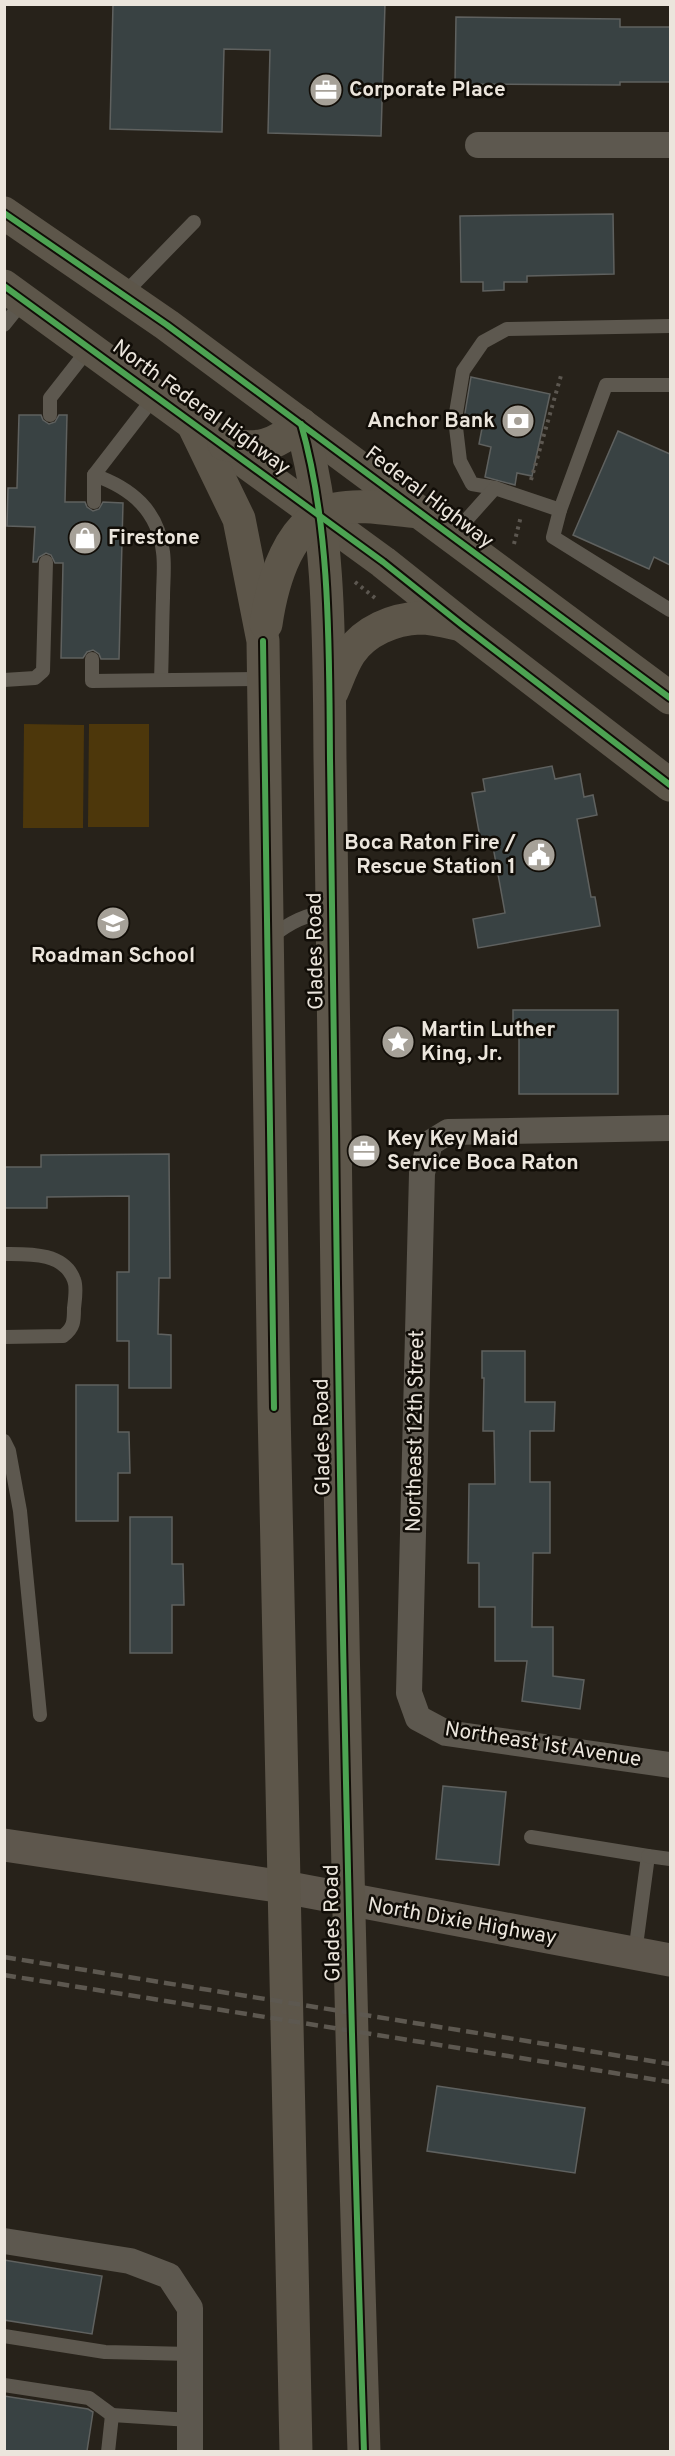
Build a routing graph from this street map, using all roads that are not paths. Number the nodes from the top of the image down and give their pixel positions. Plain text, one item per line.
1 (670, 145) edge
2 (478, 146) dead end
3 (4, 213) edge
4 (194, 222) dead end
5 (123, 295) junction
6 (11, 304) edge
7 (670, 326) edge
8 (90, 347) junction
9 (670, 385) edge
10 (156, 395) junction
11 (50, 415) dead end
12 (191, 420) junction
13 (301, 424) junction
14 (224, 444) junction
15 (94, 475) junction
16 (495, 488) junction
17 (94, 502) dead end
18 (560, 510) junction
19 (419, 512) junction
20 (319, 514) junction
21 (452, 536) junction
22 (46, 562) dead end
23 (670, 610) edge
24 (462, 625) junction
25 (263, 641) junction
26 (92, 658) dead end
27 (263, 679) junction
28 (4, 680) edge
29 (161, 680) junction
30 (330, 697) junction
31 (670, 698) edge
32 (670, 785) edge
33 (332, 911) junction
34 (267, 940) junction
35 (670, 1128) edge
36 (4, 1254) edge
37 (4, 1337) edge
38 (4, 1441) edge
39 (40, 1715) dead end
40 (418, 1718) joint
41 (670, 1765) edge
42 (531, 1837) dead end
43 (4, 1845) edge
44 (648, 1856) junction
45 (670, 1859) edge
46 (284, 1887) junction
47 (350, 1901) junction
48 (635, 1953) junction
49 (670, 1960) edge
50 (4, 2241) edge
51 (4, 2336) edge
52 (190, 2354) junction
53 (4, 2385) edge
54 (112, 2415) junction
55 (190, 2421) junction
56 (108, 2451) edge
57 (190, 2451) edge
58 (296, 2451) edge
59 (364, 2451) edge

1 - 2 street
3 - 5 main road
4 - 5 lane
5 - 13 main road, Federal Highway
6 - 8 main road, North Federal Highway
7 - 16 lane
8 - 10 main road, North Federal Highway
8 - 11 lane
9 - 18 lane
10 - 12 main road, North Federal Highway
10 - 15 lane
12 - 14 main road, North Federal Highway
12 - 25 main road
13 - 14 main road
13 - 19 main road, Federal Highway
13 - 20 main road, Glades Road
14 - 20 main road, North Federal Highway
15 - 17 lane
15 - 29 lane
16 - 18 lane
16 - 21 lane
18 - 23 lane
19 - 20 main road
19 - 21 main road, Federal Highway
20 - 24 main road, North Federal Highway
20 - 25 main road
20 - 30 main road, Glades Road
21 - 31 main road, Federal Highway
22 - 28 lane
24 - 30 main road
24 - 32 main road
25 - 27 main road
26 - 29 lane
27 - 29 lane
27 - 34 main road
30 - 33 main road, Glades Road
33 - 34 lane
33 - 47 main road, Glades Road
34 - 46 main road
35 - 40 street, Northeast 12th Street
36 - 37 lane
38 - 39 lane
40 - 41 street, Northeast 1st Avenue
42 - 44 lane
43 - 46 main road, North Dixie Highway
44 - 45 lane
44 - 48 lane
46 - 47 main road, North Dixie Highway
46 - 58 main road
47 - 48 main road, North Dixie Highway
47 - 59 main road, Glades Road
48 - 49 main road, North Dixie Highway
50 - 52 street
51 - 52 lane
52 - 55 street
53 - 54 lane
54 - 55 lane
54 - 56 lane
55 - 57 street

